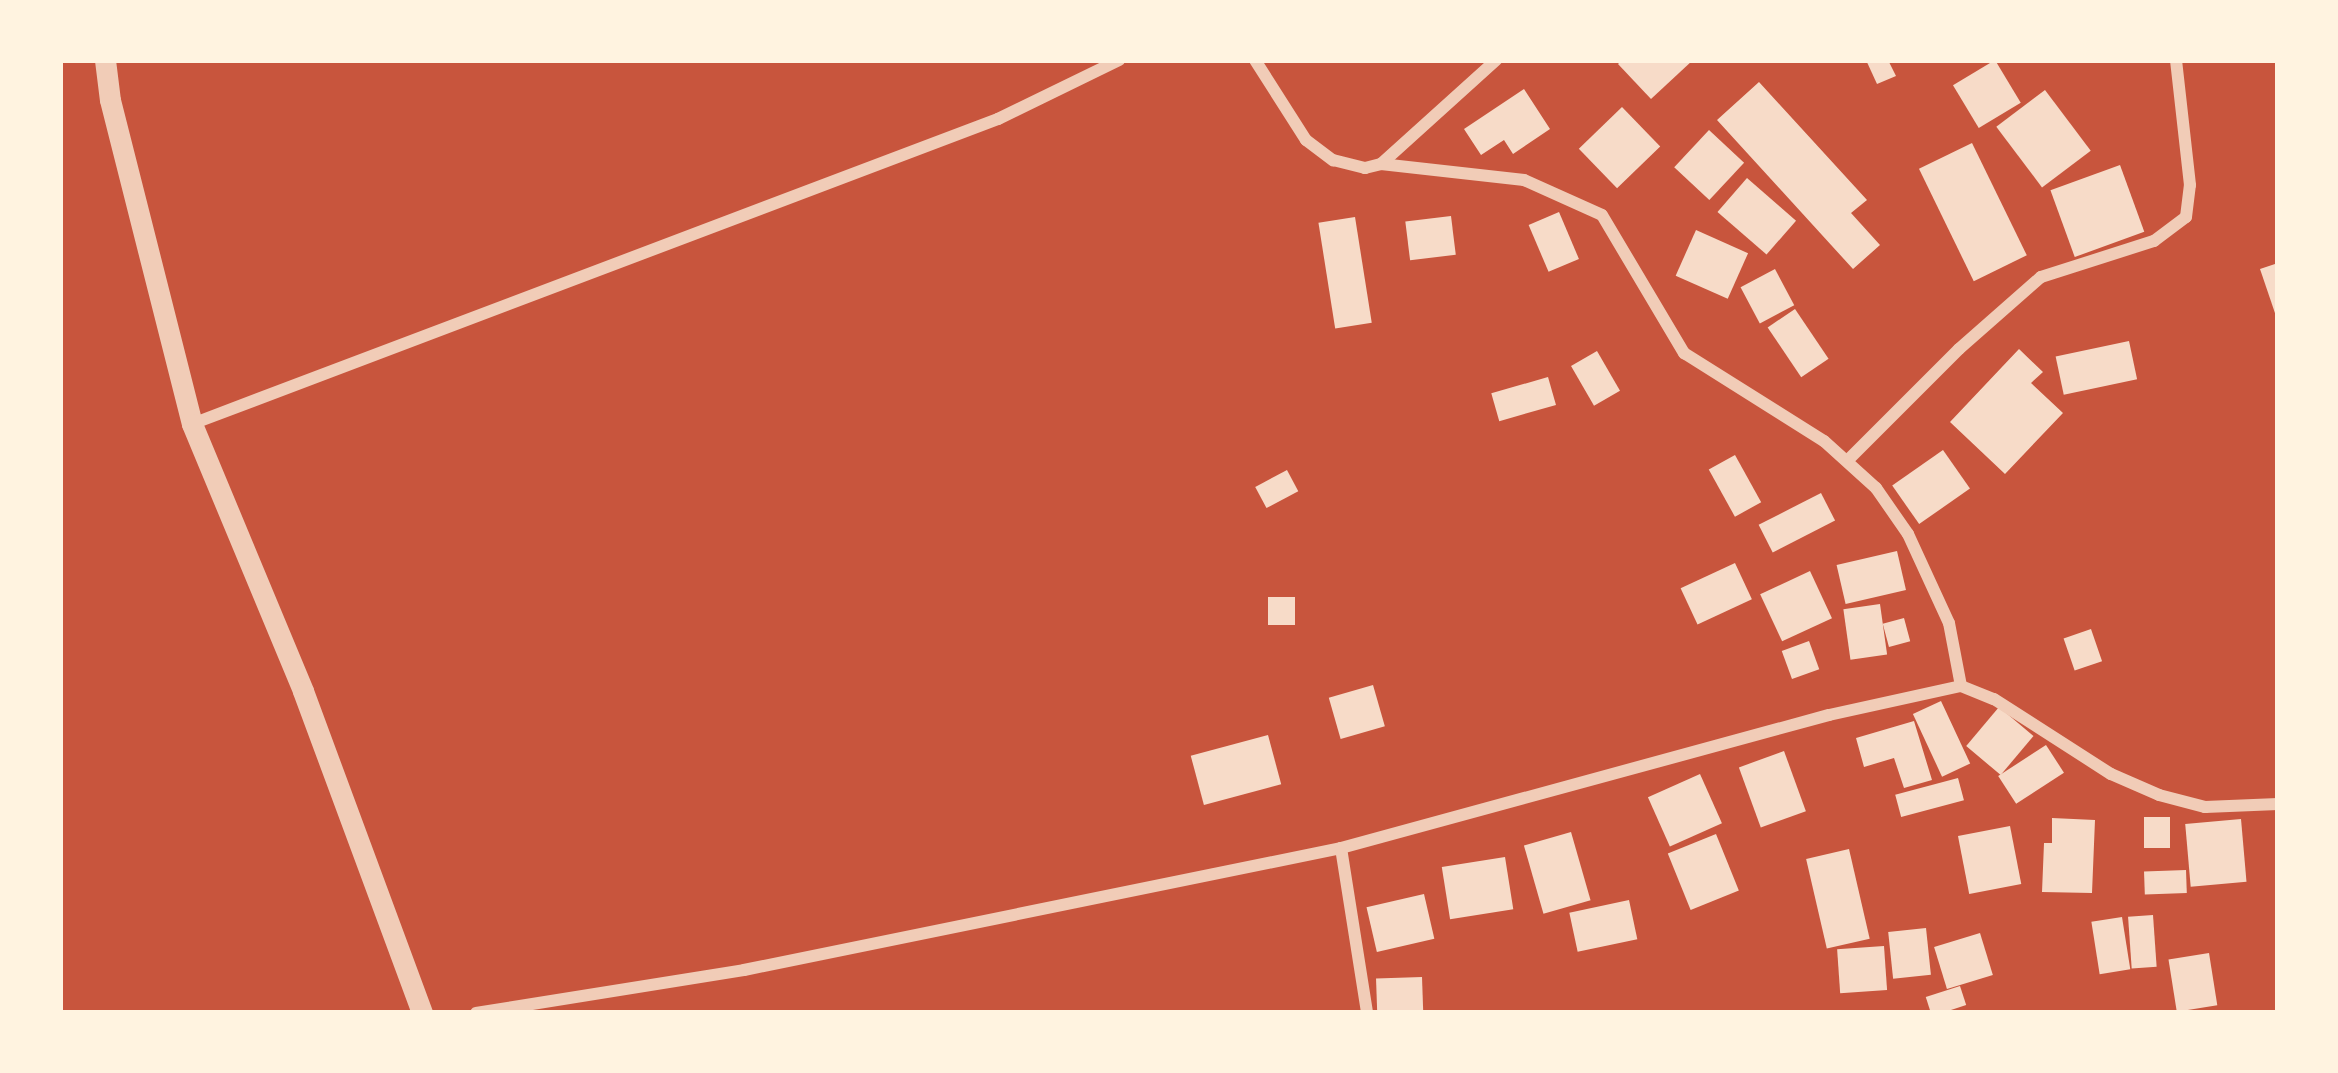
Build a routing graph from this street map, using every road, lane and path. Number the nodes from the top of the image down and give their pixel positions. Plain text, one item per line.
1 (104, 60) edge
2 (1119, 60) edge
3 (1255, 60) edge
4 (1496, 60) edge
5 (2176, 60) edge
6 (1381, 164) junction
7 (192, 424) junction
8 (1848, 460) junction
9 (1961, 686) junction
10 (2278, 804) edge
11 (1341, 848) junction
12 (422, 1013) edge
13 (476, 1013) edge
14 (1367, 1013) edge

1 - 7 street
2 - 7 street
3 - 6 street
4 - 6 street
5 - 8 street
6 - 8 street
7 - 12 street
8 - 9 street
9 - 10 street
9 - 11 street
11 - 13 street
11 - 14 street

